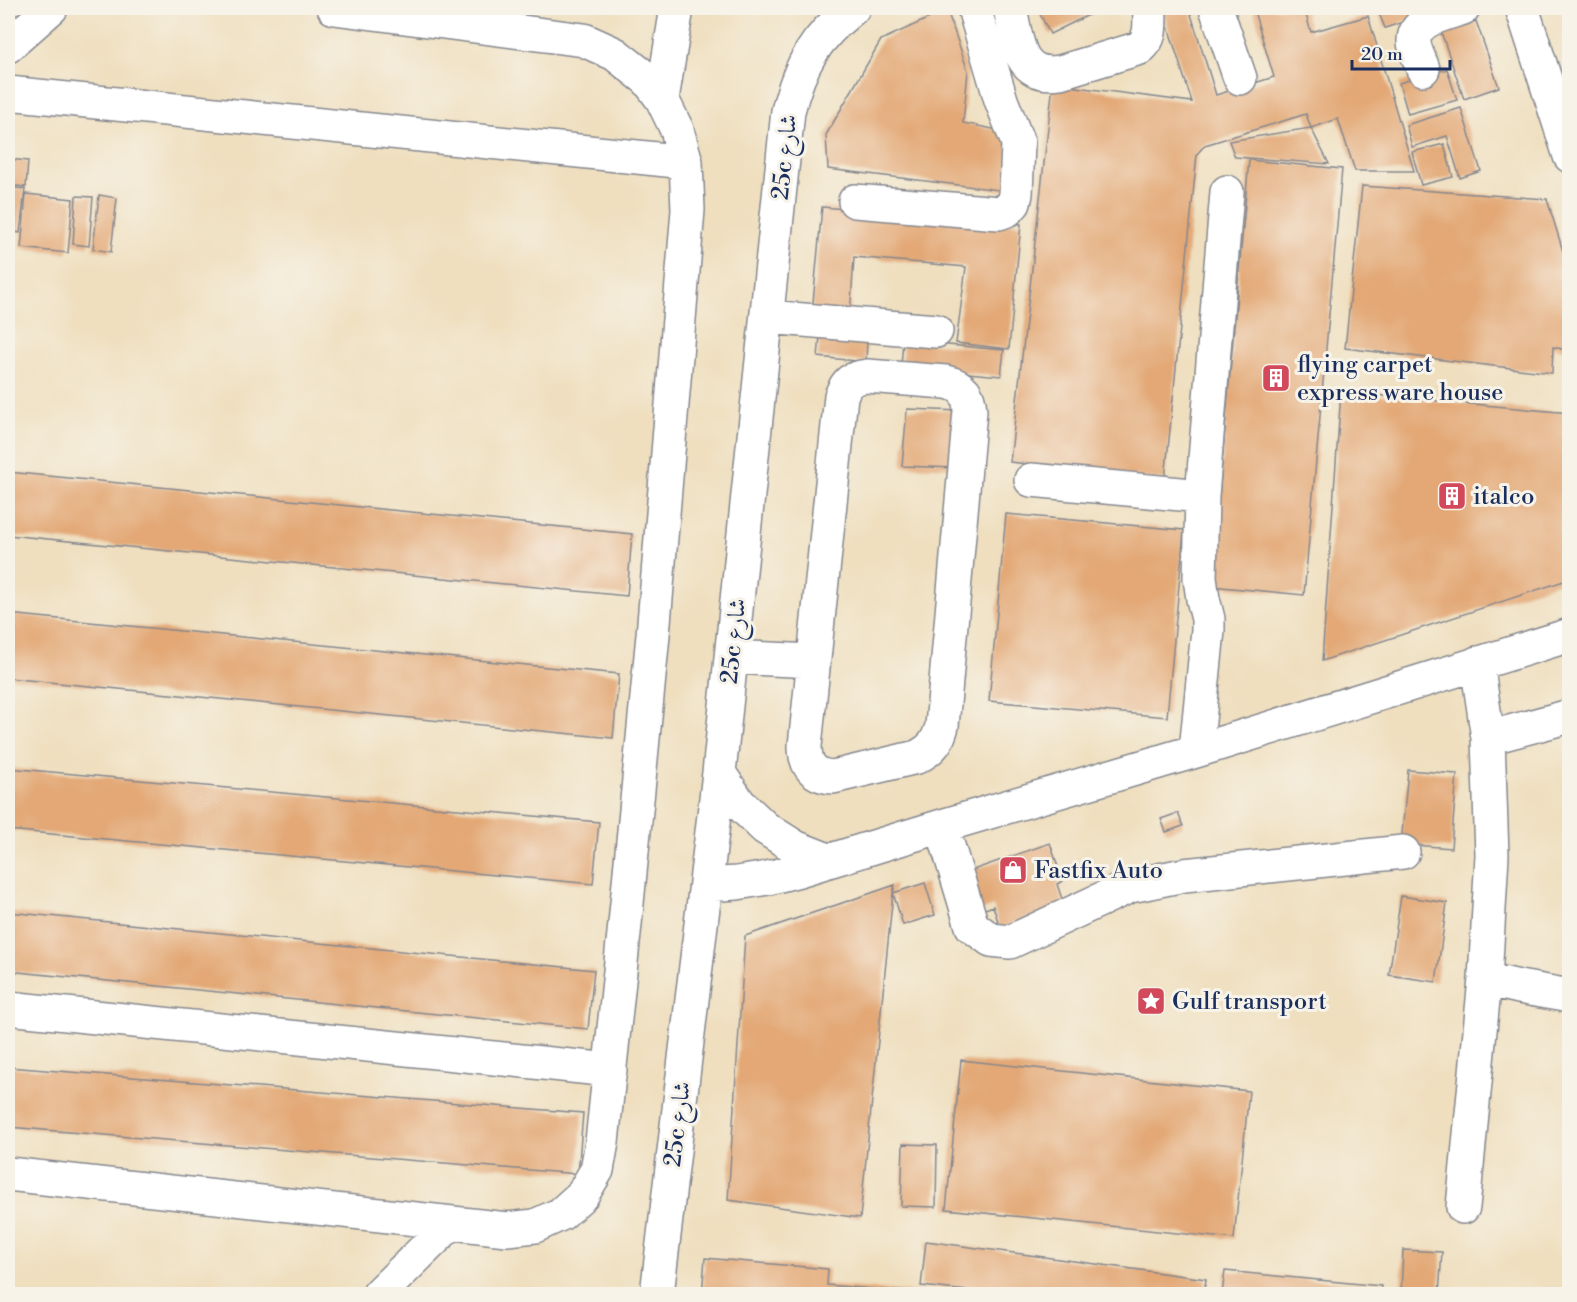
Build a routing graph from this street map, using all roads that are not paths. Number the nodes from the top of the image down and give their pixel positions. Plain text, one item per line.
1 (51, 8) edge
2 (334, 8) edge
3 (676, 8) edge
4 (853, 8) edge
5 (974, 8) edge
6 (1010, 8) edge
7 (1150, 8) edge
8 (1216, 8) edge
9 (1463, 8) edge
10 (1522, 8) edge
11 (8, 46) edge
12 (1423, 69) dead end
13 (1240, 78) dead end
14 (8, 93) edge
15 (662, 99) junction
16 (1569, 156) edge
17 (687, 162) junction
18 (1227, 192) dead end
19 (855, 201) dead end
20 (767, 316) junction
21 (936, 331) dead end
22 (1031, 480) dead end
23 (1202, 495) junction
24 (1569, 635) edge
25 (731, 657) junction
26 (814, 661) junction
27 (1477, 663) junction
28 (1569, 716) edge
29 (1488, 738) junction
30 (1196, 751) junction
31 (719, 773) junction
32 (942, 826) junction
33 (1403, 852) dead end
34 (828, 860) junction
35 (706, 885) junction
36 (1485, 979) junction
37 (1569, 996) edge
38 (8, 1008) edge
39 (610, 1070) junction
40 (8, 1174) edge
41 (1463, 1207) dead end
42 (451, 1223) junction
43 (379, 1294) edge
44 (657, 1294) edge

1 - 11 street
2 - 15 street
3 - 15 street
4 - 20 street, 25c شارع
5 - 19 street
6 - 7 street
8 - 13 street
9 - 12 street
10 - 16 street
14 - 17 street
15 - 17 street
17 - 39 street
18 - 23 street
20 - 21 street
20 - 25 street, 25c شارع
22 - 23 street
23 - 30 street
24 - 27 street
25 - 26 street
25 - 31 street, 25c شارع
26 - 26 street
27 - 29 street
27 - 30 street
28 - 29 street
29 - 36 street
30 - 32 street
31 - 34 street
31 - 35 street, 25c شارع
32 - 33 street
32 - 34 street
34 - 35 street
35 - 44 street, 25c شارع
36 - 37 street
36 - 41 street
38 - 39 street
39 - 42 street
40 - 42 street
42 - 43 street

